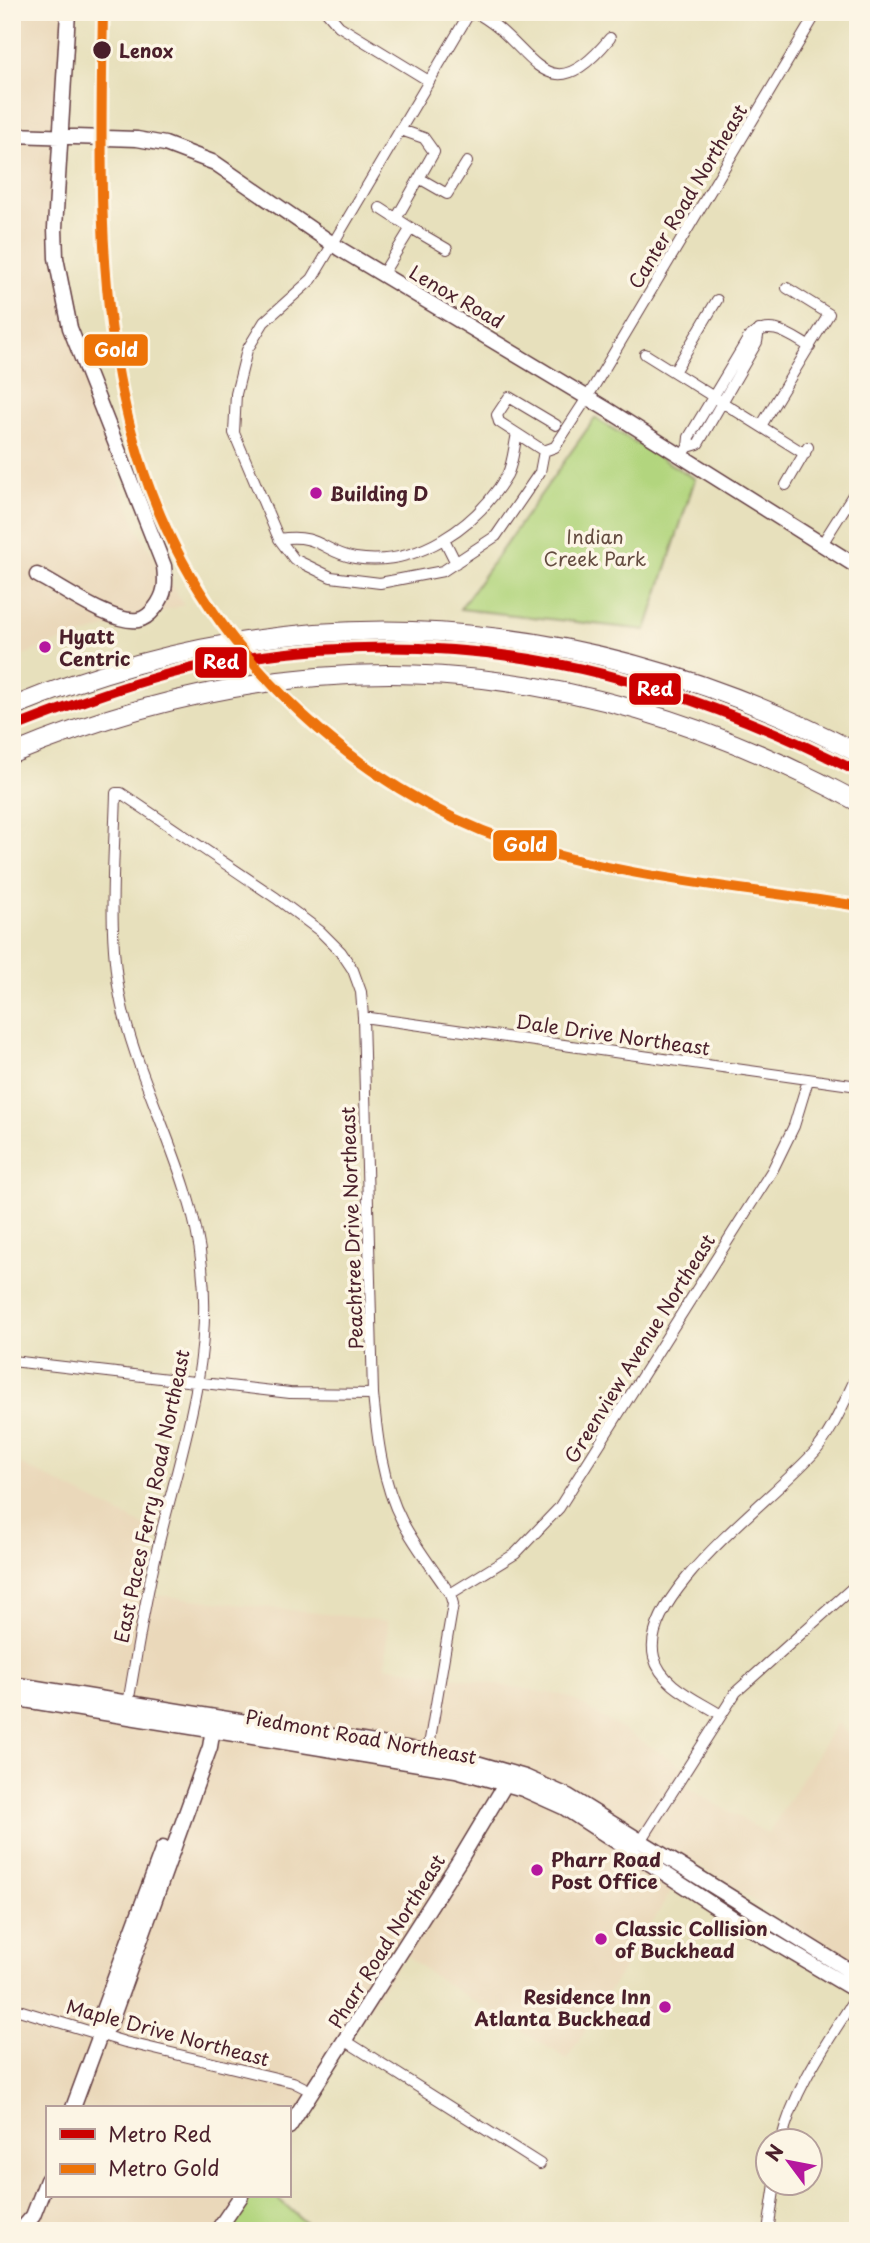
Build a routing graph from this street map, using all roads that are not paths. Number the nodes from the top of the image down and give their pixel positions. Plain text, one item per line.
1 (68, 12) edge
2 (327, 12) edge
3 (472, 12) edge
4 (817, 12) edge
5 (610, 38) dead end
6 (429, 81) junction
7 (399, 133) junction
8 (12, 135) edge
9 (68, 136) junction
10 (467, 162) dead end
11 (419, 178) junction
12 (380, 208) dead end
13 (396, 219) junction
14 (411, 228) junction
15 (333, 244) junction
16 (447, 249) dead end
17 (382, 275) junction
18 (787, 288) dead end
19 (717, 300) dead end
20 (810, 346) junction
21 (645, 354) dead end
22 (674, 372) junction
23 (587, 398) junction
24 (718, 399) junction
25 (556, 425) dead end
26 (761, 426) junction
27 (517, 433) junction
28 (544, 452) junction
29 (685, 452) junction
30 (786, 485) dead end
31 (858, 487) edge
32 (279, 538) junction
33 (445, 541) junction
34 (822, 544) junction
35 (456, 563) junction
36 (858, 567) edge
37 (37, 575) dead end
38 (12, 707) edge
39 (858, 753) edge
40 (12, 754) edge
41 (116, 793) joint
42 (858, 802) edge
43 (363, 1017) junction
44 (808, 1080) junction
45 (858, 1086) edge
46 (12, 1361) edge
47 (858, 1373) edge
48 (199, 1383) junction
49 (373, 1394) junction
50 (858, 1583) edge
51 (450, 1594) junction
52 (12, 1684) edge
53 (12, 1698) edge
54 (127, 1710) junction
55 (721, 1715) junction
56 (212, 1726) junction
57 (427, 1758) junction
58 (509, 1779) junction
59 (641, 1842) junction
60 (858, 1976) edge
61 (858, 1993) edge
62 (12, 2008) edge
63 (100, 2035) junction
64 (346, 2041) junction
65 (313, 2092) junction
66 (74, 2106) edge
67 (290, 2126) edge
68 (786, 2128) edge
69 (540, 2164) dead end
70 (46, 2183) edge
71 (240, 2198) edge
72 (773, 2198) edge
73 (37, 2208) junction
74 (20, 2231) edge
75 (31, 2231) edge
76 (218, 2231) edge
77 (768, 2231) edge

1 - 9 street
2 - 6 street
3 - 5 street
3 - 6 street
4 - 23 street, Canter Road Northeast
6 - 7 street
7 - 11 street
7 - 15 street
8 - 9 street, Lenox Road
9 - 15 street, Lenox Road
9 - 37 street
10 - 11 street
11 - 13 street
12 - 13 street
13 - 14 street
14 - 16 street
14 - 17 street
15 - 17 street, Lenox Road
15 - 32 street
17 - 23 street, Lenox Road
18 - 20 street
19 - 22 street
20 - 24 street
20 - 26 street
21 - 22 street
22 - 24 street
23 - 28 street, Canter Road Northeast
23 - 29 street, Lenox Road
24 - 26 street
24 - 29 street
25 - 27 street
26 - 30 street
27 - 28 street
27 - 33 street
28 - 35 street
29 - 34 street, Lenox Road
31 - 34 street
32 - 33 street
32 - 35 street
33 - 35 street
34 - 36 street, Lenox Road
38 - 39 highway
40 - 42 highway
41 - 43 street, Peachtree Drive Northeast
41 - 48 street, East Paces Ferry Road Northeast
43 - 44 street, Dale Drive Northeast
43 - 49 street, Peachtree Drive Northeast
44 - 45 street, Dale Drive Northeast
44 - 51 street, Greenview Avenue Northeast
46 - 48 street
47 - 55 street
48 - 49 street
48 - 54 street, East Paces Ferry Road Northeast
49 - 51 street, Peachtree Drive Northeast
50 - 55 street
51 - 57 street
52 - 54 street, Piedmont Road Northeast
53 - 54 street, Piedmont Road Northeast
54 - 56 street, Piedmont Road Northeast
55 - 59 street
56 - 57 street, Piedmont Road Northeast
56 - 63 street
57 - 58 street, Piedmont Road Northeast
58 - 59 street, Piedmont Road Northeast
58 - 61 street, Piedmont Road Northeast
58 - 64 street, Pharr Road Northeast
59 - 60 street, Piedmont Road Northeast
61 - 68 street
62 - 63 street, Maple Drive Northeast
63 - 65 street, Maple Drive Northeast
63 - 66 street
64 - 65 street, Pharr Road Northeast
64 - 69 street
65 - 67 street, Pharr Road Northeast
70 - 73 street
71 - 76 street
72 - 77 street
73 - 74 street
73 - 75 street

